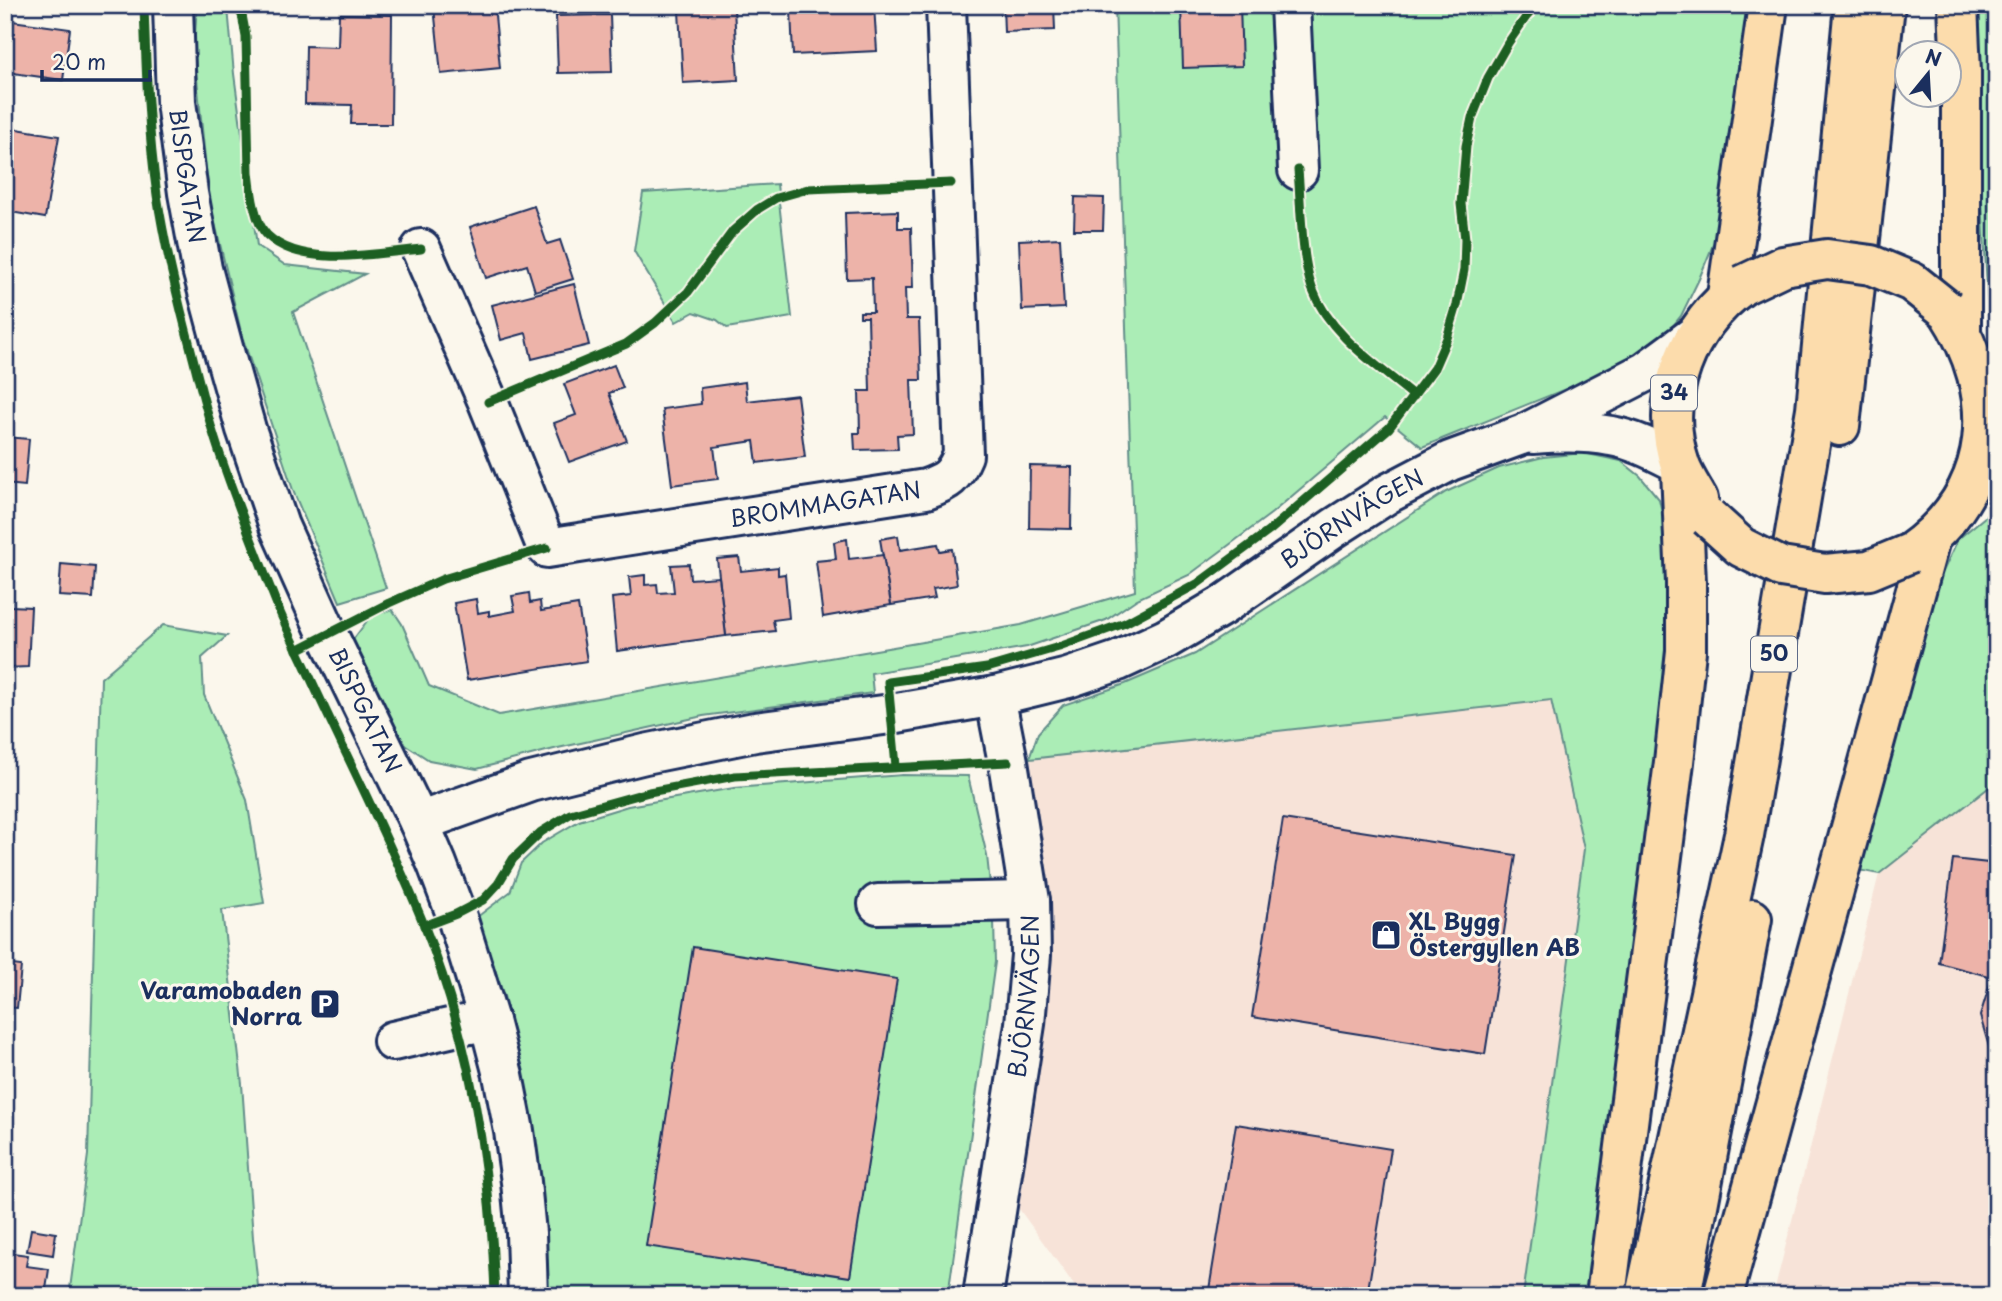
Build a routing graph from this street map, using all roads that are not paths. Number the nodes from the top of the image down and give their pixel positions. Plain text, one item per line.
1 (173, 5) edge
2 (946, 5) edge
3 (1290, 5) edge
4 (1769, 5) edge
5 (1854, 5) edge
6 (1885, 5) edge
7 (1958, 5) edge
8 (1298, 170) dead end
9 (421, 249) dead end
10 (1735, 291) junction
11 (1694, 335) junction
12 (1971, 344) edge
13 (1524, 434) junction
14 (1680, 466) junction
15 (1982, 488) edge
16 (1920, 546) junction
17 (995, 696) junction
18 (419, 822) junction
19 (1030, 901) junction
20 (878, 904) dead end
21 (489, 1021) junction
22 (393, 1041) dead end
23 (528, 1296) edge
24 (983, 1296) edge
25 (1606, 1296) edge
26 (1645, 1296) edge
27 (1681, 1296) edge
28 (1723, 1296) edge

1 - 18 street, BISPGATAN
2 - 9 street, BROMMAGATAN
3 - 8 street
4 - 10 main road
5 - 26 main road, 50
6 - 27 main road, 50
7 - 12 main road
10 - 11 main road, 34
10 - 12 main road, 34, bridge
11 - 13 street, BJÖRNVÄGEN
11 - 14 main road, 34
12 - 15 main road, 34
13 - 14 street, BJÖRNVÄGEN
13 - 17 street, BJÖRNVÄGEN
14 - 16 main road, 34, bridge
14 - 25 main road
15 - 16 main road, 34
16 - 28 main road
17 - 18 street, BJÖRNVÄGEN
17 - 19 street, BJÖRNVÄGEN
18 - 21 street, BISPGATAN
19 - 20 street
19 - 24 street, BJÖRNVÄGEN
21 - 22 street
21 - 23 street, BISPGATAN

